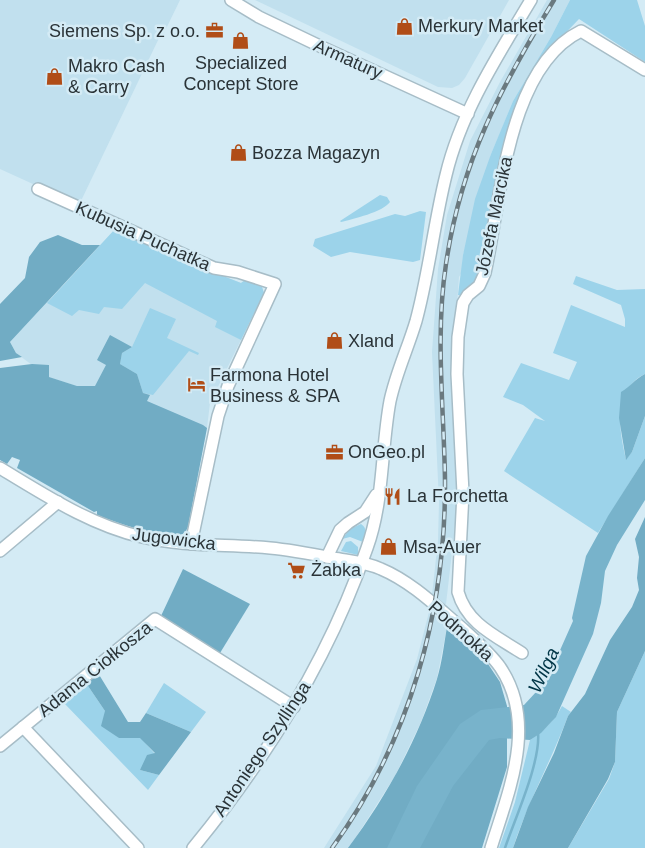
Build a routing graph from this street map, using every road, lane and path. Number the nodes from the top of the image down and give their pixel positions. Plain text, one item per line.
1 (231, 0) edge
2 (531, 0) edge
3 (645, 70) edge
4 (468, 114) junction
5 (38, 189) dead end
6 (0, 468) edge
7 (380, 487) junction
8 (58, 502) junction
9 (358, 517) junction
10 (372, 529) junction
11 (191, 544) junction
12 (0, 551) edge
13 (327, 557) junction
14 (362, 563) junction
15 (478, 625) junction
16 (469, 635) junction
17 (522, 653) dead end
18 (294, 707) junction
19 (23, 727) junction
20 (0, 746) edge
21 (138, 848) edge
22 (193, 848) edge
23 (491, 848) edge

1 - 4 street, Armatury
2 - 4 street
3 - 15 street, Józefa Marcika
4 - 7 street
5 - 11 street, Kubusia Puchatka
6 - 8 street, Jugowicka
7 - 9 street
7 - 10 street
8 - 11 street, Jugowicka
8 - 12 street
9 - 10 street
9 - 13 street
10 - 14 street
11 - 13 street, Jugowicka
13 - 14 street, Jugowicka
14 - 16 street, Podmokła
14 - 18 street, Antoniego Szyllinga
15 - 16 street
15 - 17 street
16 - 23 street, Podmokła
18 - 19 street, Adama Ciołkosza
18 - 22 street, Antoniego Szyllinga
19 - 20 street, Adama Ciołkosza
19 - 21 street

